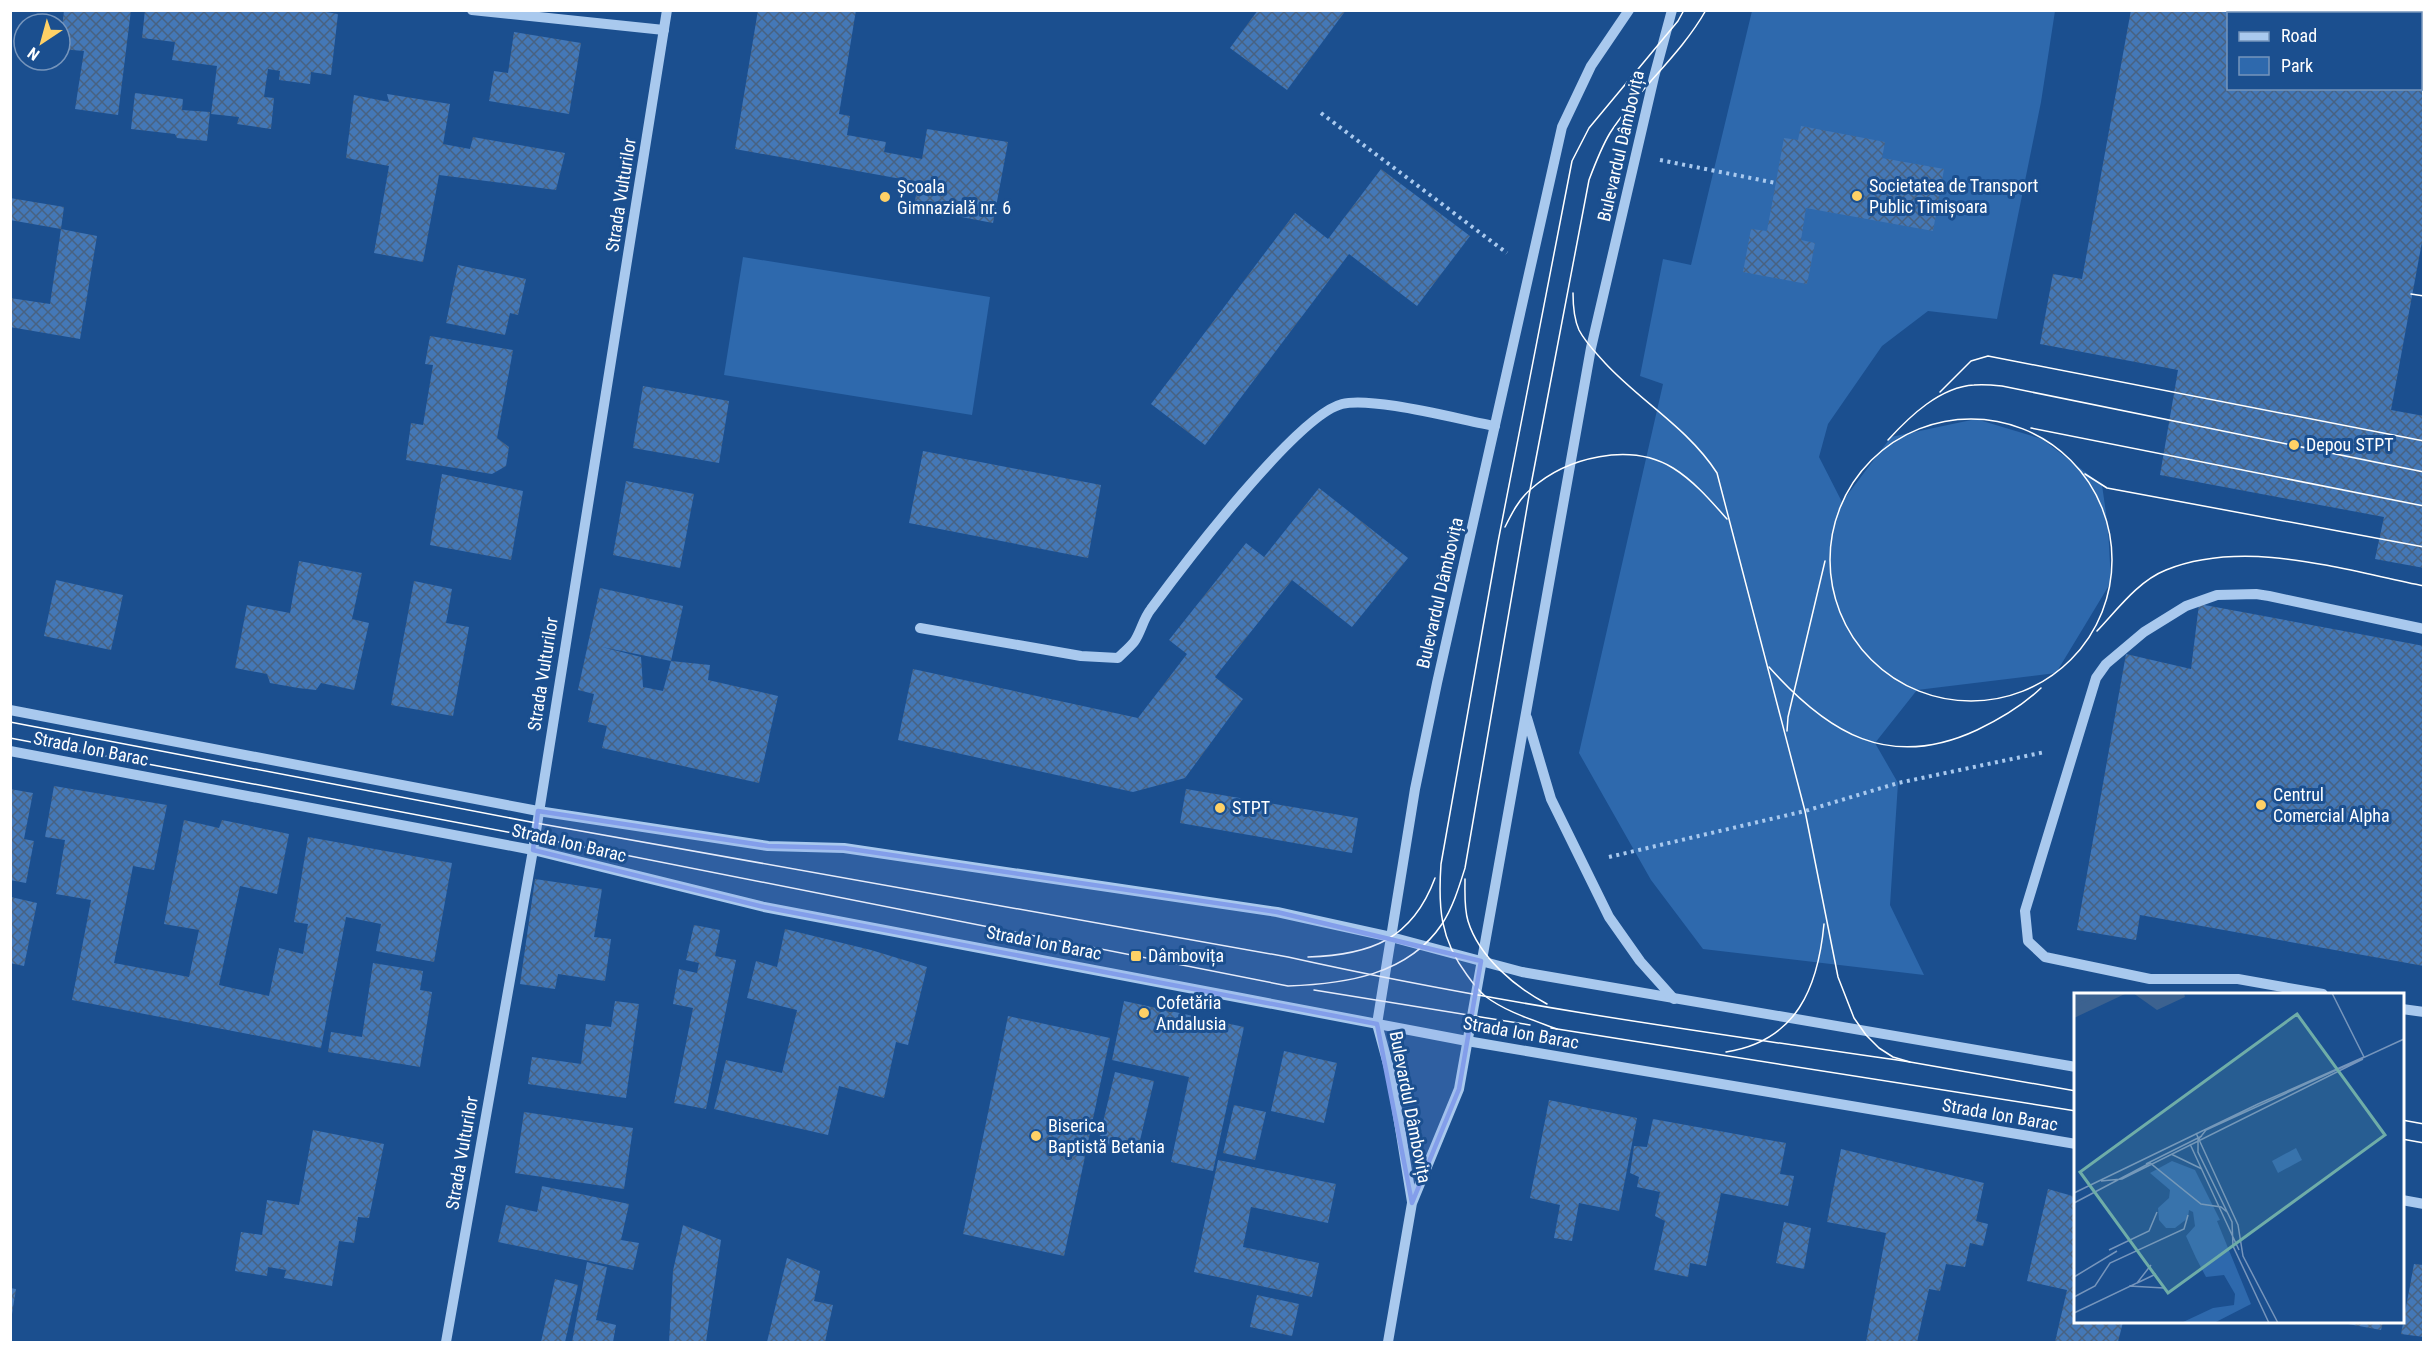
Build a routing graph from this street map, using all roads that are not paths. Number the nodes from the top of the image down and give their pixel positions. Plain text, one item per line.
1 (472, 10) edge
2 (667, 10) edge
3 (1629, 10) edge
4 (1672, 10) edge
5 (664, 30) junction
6 (1495, 426) junction
7 (920, 628) dead end
8 (2424, 629) edge
9 (10, 710) edge
10 (1527, 715) junction
11 (10, 751) edge
12 (537, 811) junction
13 (533, 850) junction
14 (1391, 937) junction
15 (1481, 961) junction
16 (2317, 993) edge
17 (1674, 999) junction
18 (2404, 1009) edge
19 (2424, 1012) edge
20 (1377, 1024) junction
21 (1467, 1041) junction
22 (2074, 1067) edge
23 (2074, 1144) edge
24 (2404, 1200) edge
25 (1412, 1203) junction
26 (2424, 1204) edge
27 (446, 1342) edge
28 (1388, 1342) edge

1 - 5 street
2 - 5 street, Strada Vulturilor
3 - 6 street, Bulevardul Dâmbovița
4 - 10 street, Bulevardul Dâmbovița
5 - 12 street, Strada Vulturilor
6 - 7 street
6 - 14 street, Bulevardul Dâmbovița
8 - 16 street
9 - 12 street, Strada Ion Barac
10 - 15 street, Bulevardul Dâmbovița
10 - 17 street
11 - 13 street, Strada Ion Barac
12 - 13 street, Strada Vulturilor
12 - 14 street, Strada Ion Barac
13 - 20 street, Strada Ion Barac
13 - 27 street, Strada Vulturilor
14 - 15 street, Strada Ion Barac
14 - 20 street, Bulevardul Dâmbovița
15 - 17 street, Strada Ion Barac
15 - 21 street, Bulevardul Dâmbovița
17 - 22 street, Strada Ion Barac
18 - 19 street
20 - 21 street, Strada Ion Barac
20 - 25 street, Bulevardul Dâmbovița
21 - 23 street, Strada Ion Barac
21 - 25 street, Bulevardul Dâmbovița
24 - 26 street
25 - 28 street, Bulevardul Dâmbovița

